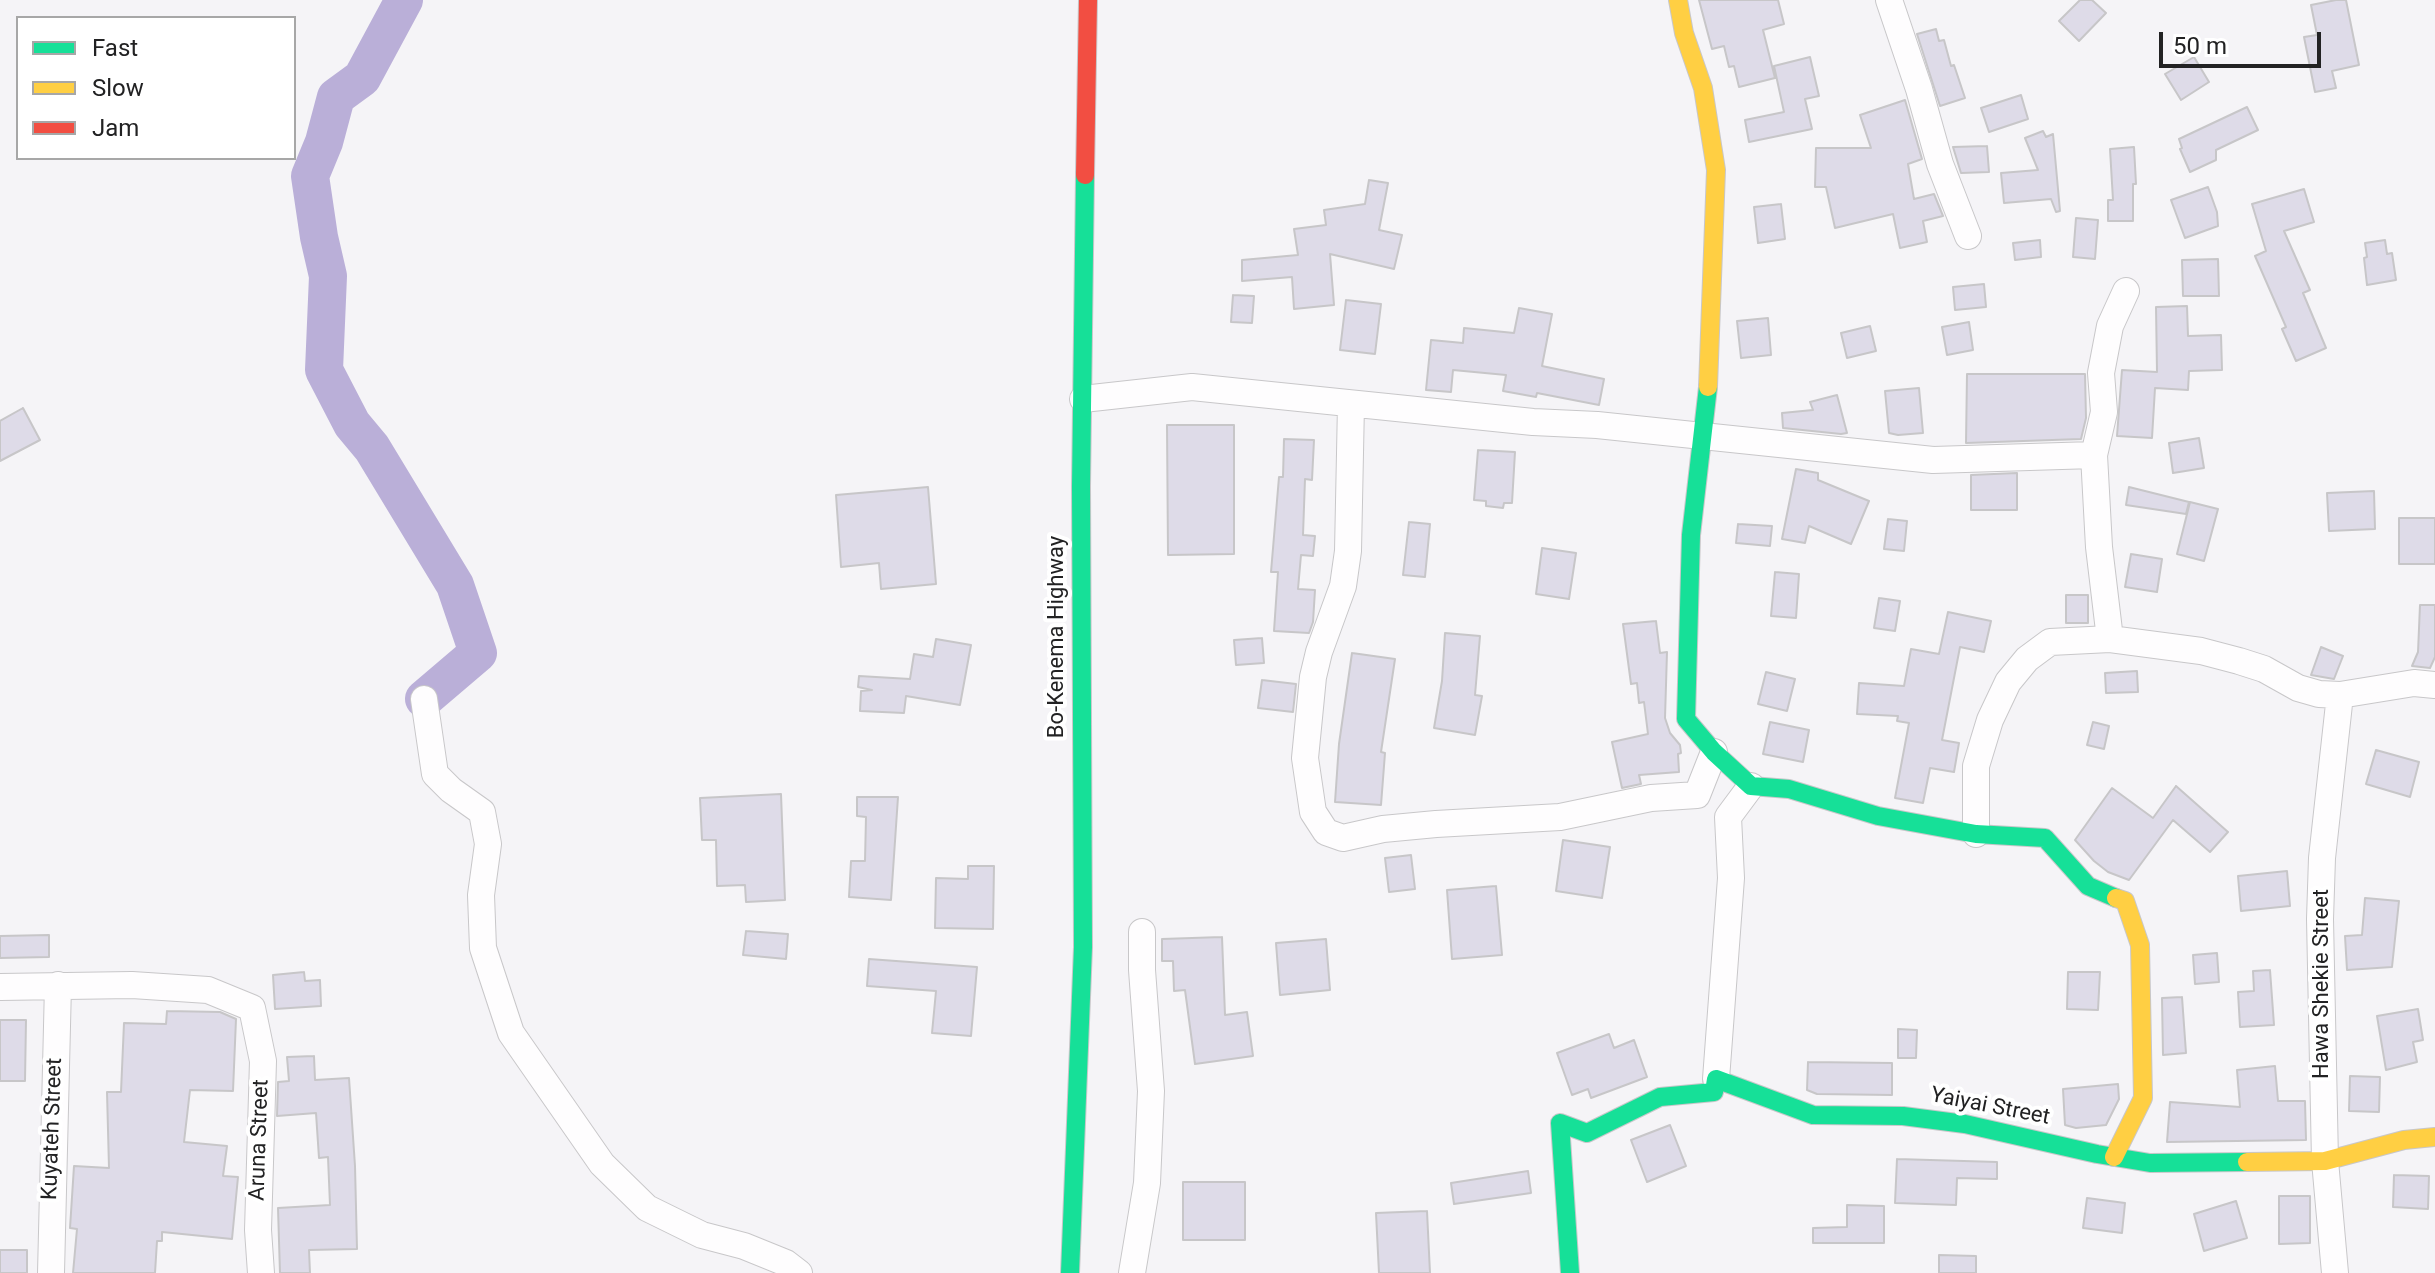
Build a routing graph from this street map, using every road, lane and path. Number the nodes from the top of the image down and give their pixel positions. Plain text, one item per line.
1 (1088, 0) edge
2 (1678, 0) edge
3 (1889, 0) edge
4 (1968, 236) dead end
5 (2126, 291) dead end
6 (1083, 399) junction
7 (1351, 404) junction
8 (1701, 437) junction
9 (2094, 455) junction
10 (2110, 639) junction
11 (2435, 685) edge
12 (2340, 695) junction
13 (424, 699) dead end
14 (1714, 752) junction
15 (1751, 786) junction
16 (1697, 795) junction
17 (1728, 817) junction
18 (1976, 834) junction
19 (1142, 932) dead end
20 (58, 985) junction
21 (0, 987) edge
22 (1716, 1079) junction
23 (2435, 1137) edge
24 (2114, 1157) junction
25 (2325, 1161) junction
26 (51, 1273) edge
27 (261, 1273) edge
28 (799, 1273) edge
29 (1070, 1273) edge
30 (1132, 1273) edge
31 (1570, 1273) edge
32 (2335, 1273) edge

1 - 6 main road, Bo-Kenema Highway
2 - 8 main road
3 - 4 street
5 - 9 street
6 - 7 street
6 - 29 main road, Bo-Kenema Highway
7 - 8 street
7 - 16 street
8 - 9 street
8 - 14 main road
9 - 10 street
10 - 12 street
10 - 18 street
11 - 12 street
12 - 25 street, Hawa Shekie Street
13 - 28 street
14 - 15 main road
14 - 16 street
15 - 17 street
15 - 18 main road
16 - 17 street
17 - 22 street
18 - 24 main road
19 - 30 street
20 - 21 street
20 - 26 street, Kuyateh Street
20 - 27 street, Aruna Street
22 - 24 main road, Yaiyai Street
22 - 31 main road
23 - 25 main road, Yaiyai Street
24 - 25 main road, Yaiyai Street
25 - 32 street, Hawa Shekie Street

